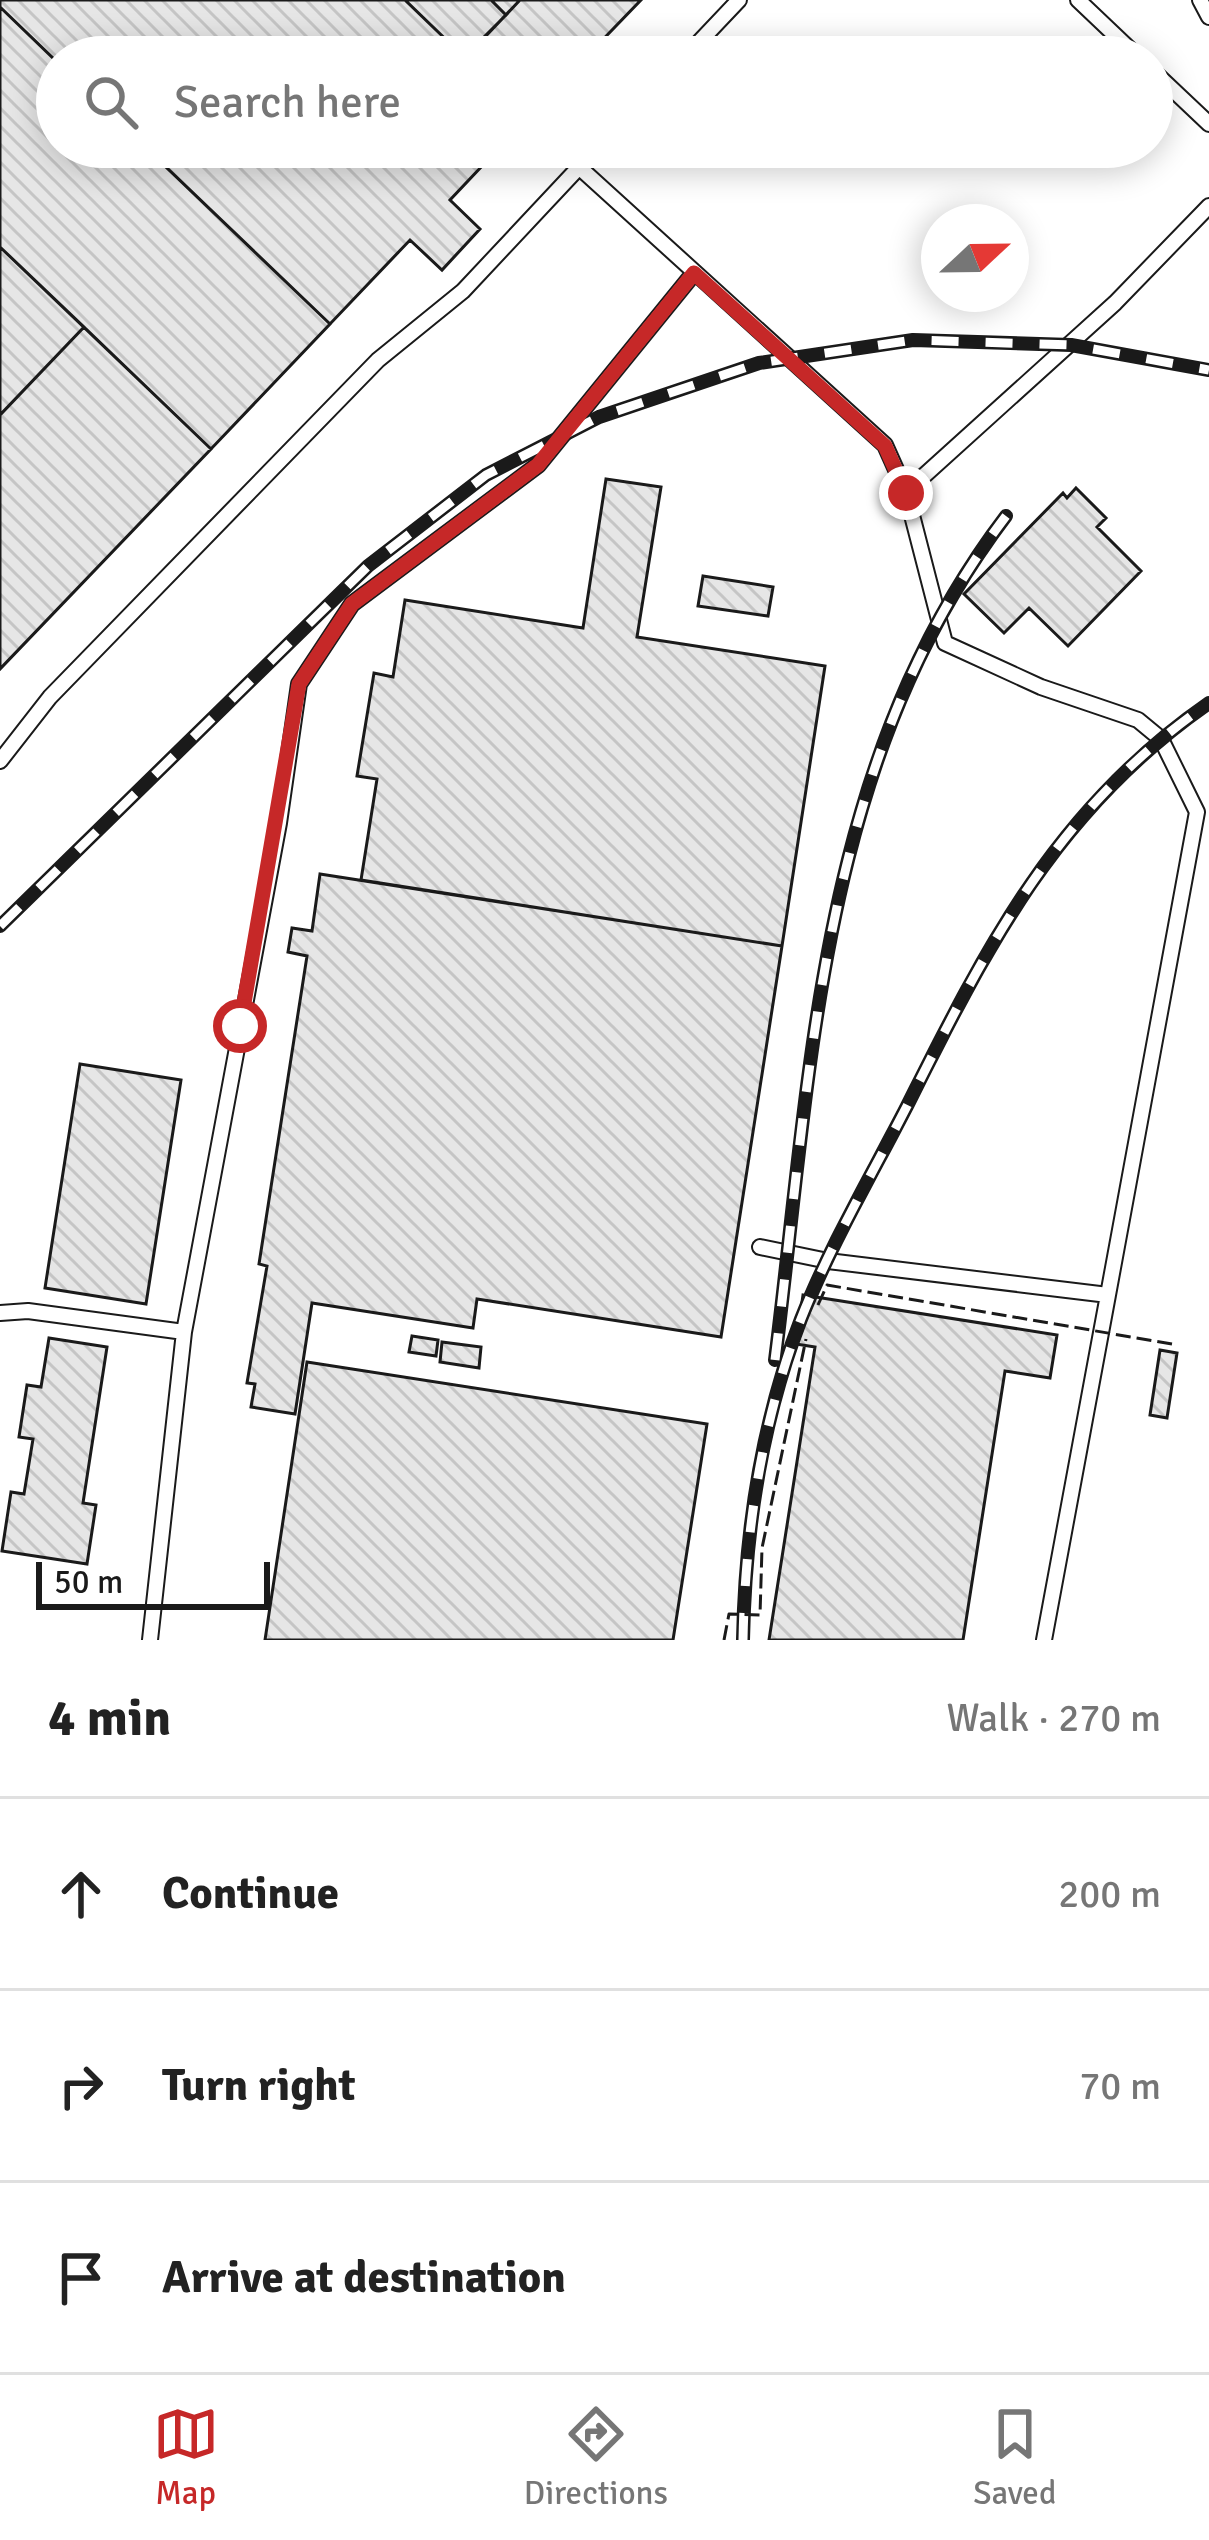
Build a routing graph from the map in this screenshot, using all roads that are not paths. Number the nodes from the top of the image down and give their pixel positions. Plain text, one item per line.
1 (740, 0) edge
2 (1078, 0) edge
3 (1200, 0) edge
4 (1209, 17) edge
5 (705, 36) edge
6 (1116, 36) edge
7 (1173, 90) edge
8 (1209, 124) edge
9 (577, 168) edge
10 (579, 168) edge
11 (1209, 206) edge
12 (694, 273) junction
13 (906, 493) junction
14 (0, 761) edge
15 (760, 1246) dead end
16 (1108, 1295) junction
17 (0, 1313) edge
18 (184, 1331) junction
19 (150, 1640) edge
20 (1044, 1640) edge

1 - 5 lane
2 - 6 lane
3 - 4 lane
7 - 8 lane
9 - 14 lane
10 - 12 lane
11 - 13 lane
12 - 13 lane
12 - 18 lane
13 - 16 lane
15 - 16 lane
16 - 20 lane
17 - 18 lane
18 - 19 lane

